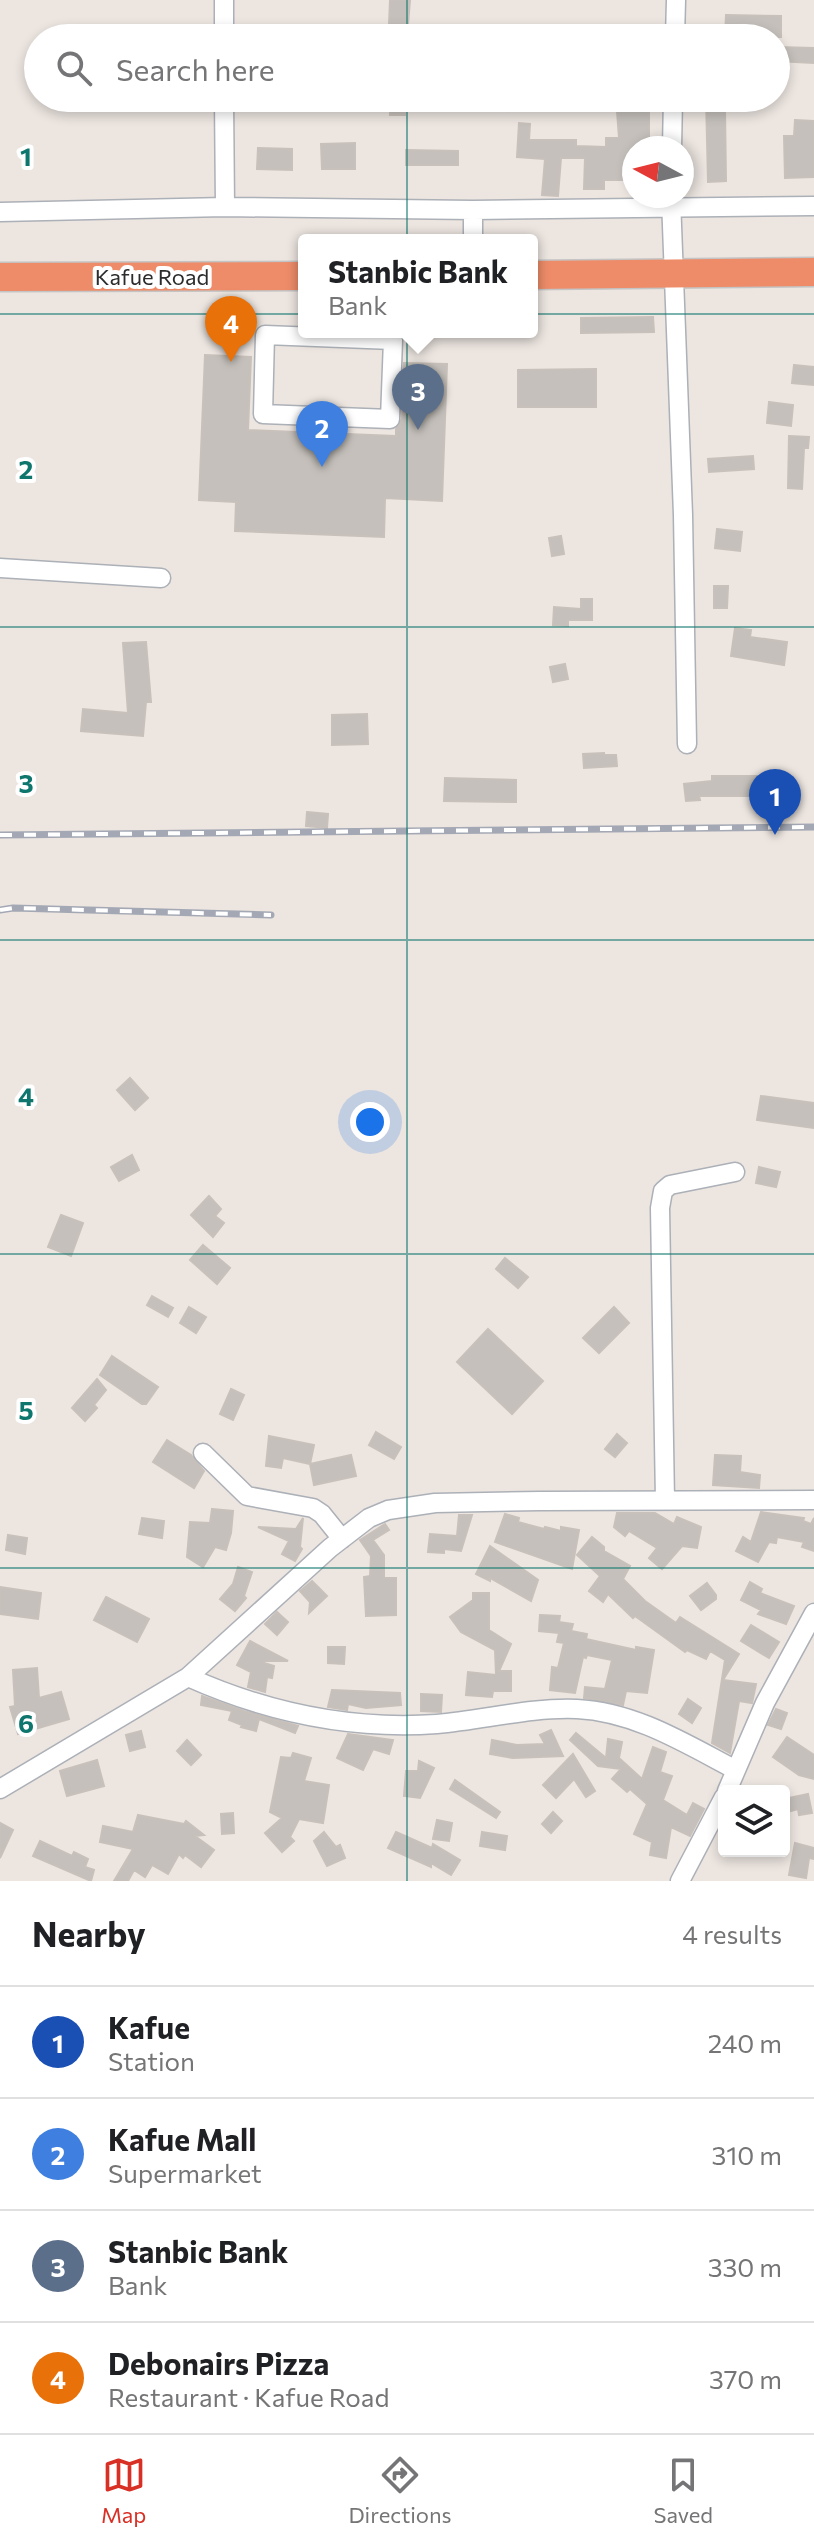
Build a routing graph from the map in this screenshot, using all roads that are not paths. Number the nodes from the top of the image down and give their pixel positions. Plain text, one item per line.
1 (224, 0) edge
2 (676, 0) edge
3 (224, 24) edge
4 (675, 24) edge
5 (224, 112) edge
6 (673, 112) edge
7 (672, 136) edge
8 (694, 203) edge
9 (622, 204) edge
10 (814, 206) edge
11 (225, 207) junction
12 (670, 208) edge
13 (473, 210) junction
14 (0, 212) edge
15 (473, 234) edge
16 (814, 272) edge
17 (538, 275) edge
18 (673, 275) junction
19 (298, 276) edge
20 (0, 277) edge
21 (298, 334) edge
22 (373, 338) edge
23 (0, 568) edge
24 (161, 578) dead end
25 (687, 744) dead end
26 (735, 1172) dead end
27 (203, 1453) dead end
28 (665, 1500) junction
29 (814, 1500) edge
30 (342, 1539) junction
31 (814, 1613) edge
32 (188, 1677) junction
33 (736, 1770) junction
34 (730, 1785) edge
35 (0, 1789) edge
36 (718, 1808) edge
37 (680, 1881) edge

1 - 3 street
2 - 4 street
5 - 11 street
6 - 7 street
8 - 10 street
9 - 13 street
11 - 13 street
11 - 14 street
12 - 18 street
13 - 15 street
16 - 18 highway
17 - 18 highway
18 - 25 street
19 - 20 highway, Kafue Road
21 - 22 street
23 - 24 street
26 - 28 street
27 - 30 street
28 - 29 street
28 - 30 street
30 - 32 street
31 - 33 street
32 - 33 street
32 - 35 street
33 - 34 street
36 - 37 street

